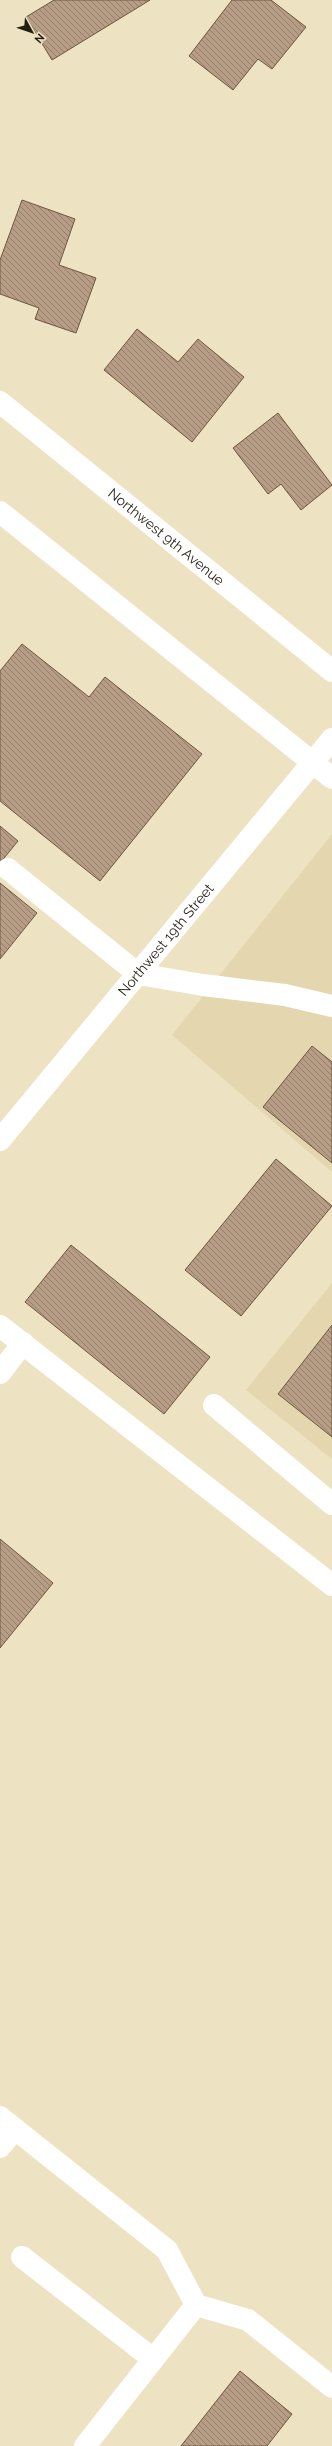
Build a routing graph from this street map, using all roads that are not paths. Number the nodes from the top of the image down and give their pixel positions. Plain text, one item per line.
1 (0, 402) edge
2 (0, 512) edge
3 (332, 671) edge
4 (332, 739) edge
5 (313, 763) junction
6 (332, 778) edge
7 (8, 869) dead end
8 (138, 974) junction
9 (332, 1006) edge
10 (0, 1140) edge
11 (0, 1326) edge
12 (23, 1343) junction
13 (0, 1373) edge
14 (214, 1405) dead end
15 (332, 1504) edge
16 (332, 1585) edge
17 (8, 2123) edge
18 (0, 2147) edge
19 (22, 2257) dead end
20 (196, 2305) junction
21 (153, 2359) junction
22 (332, 2387) edge
23 (85, 2446) edge

1 - 3 main road, Northwest 9th Avenue
2 - 5 main road
4 - 5 main road, Northwest 19th Street
5 - 6 main road
5 - 8 main road, Northwest 19th Street
7 - 8 main road
8 - 9 main road
8 - 10 main road, Northwest 19th Street
11 - 12 main road
12 - 13 main road
12 - 16 main road
14 - 15 main road
17 - 18 main road
17 - 20 main road
19 - 21 main road
20 - 21 main road
20 - 22 main road
21 - 23 main road

